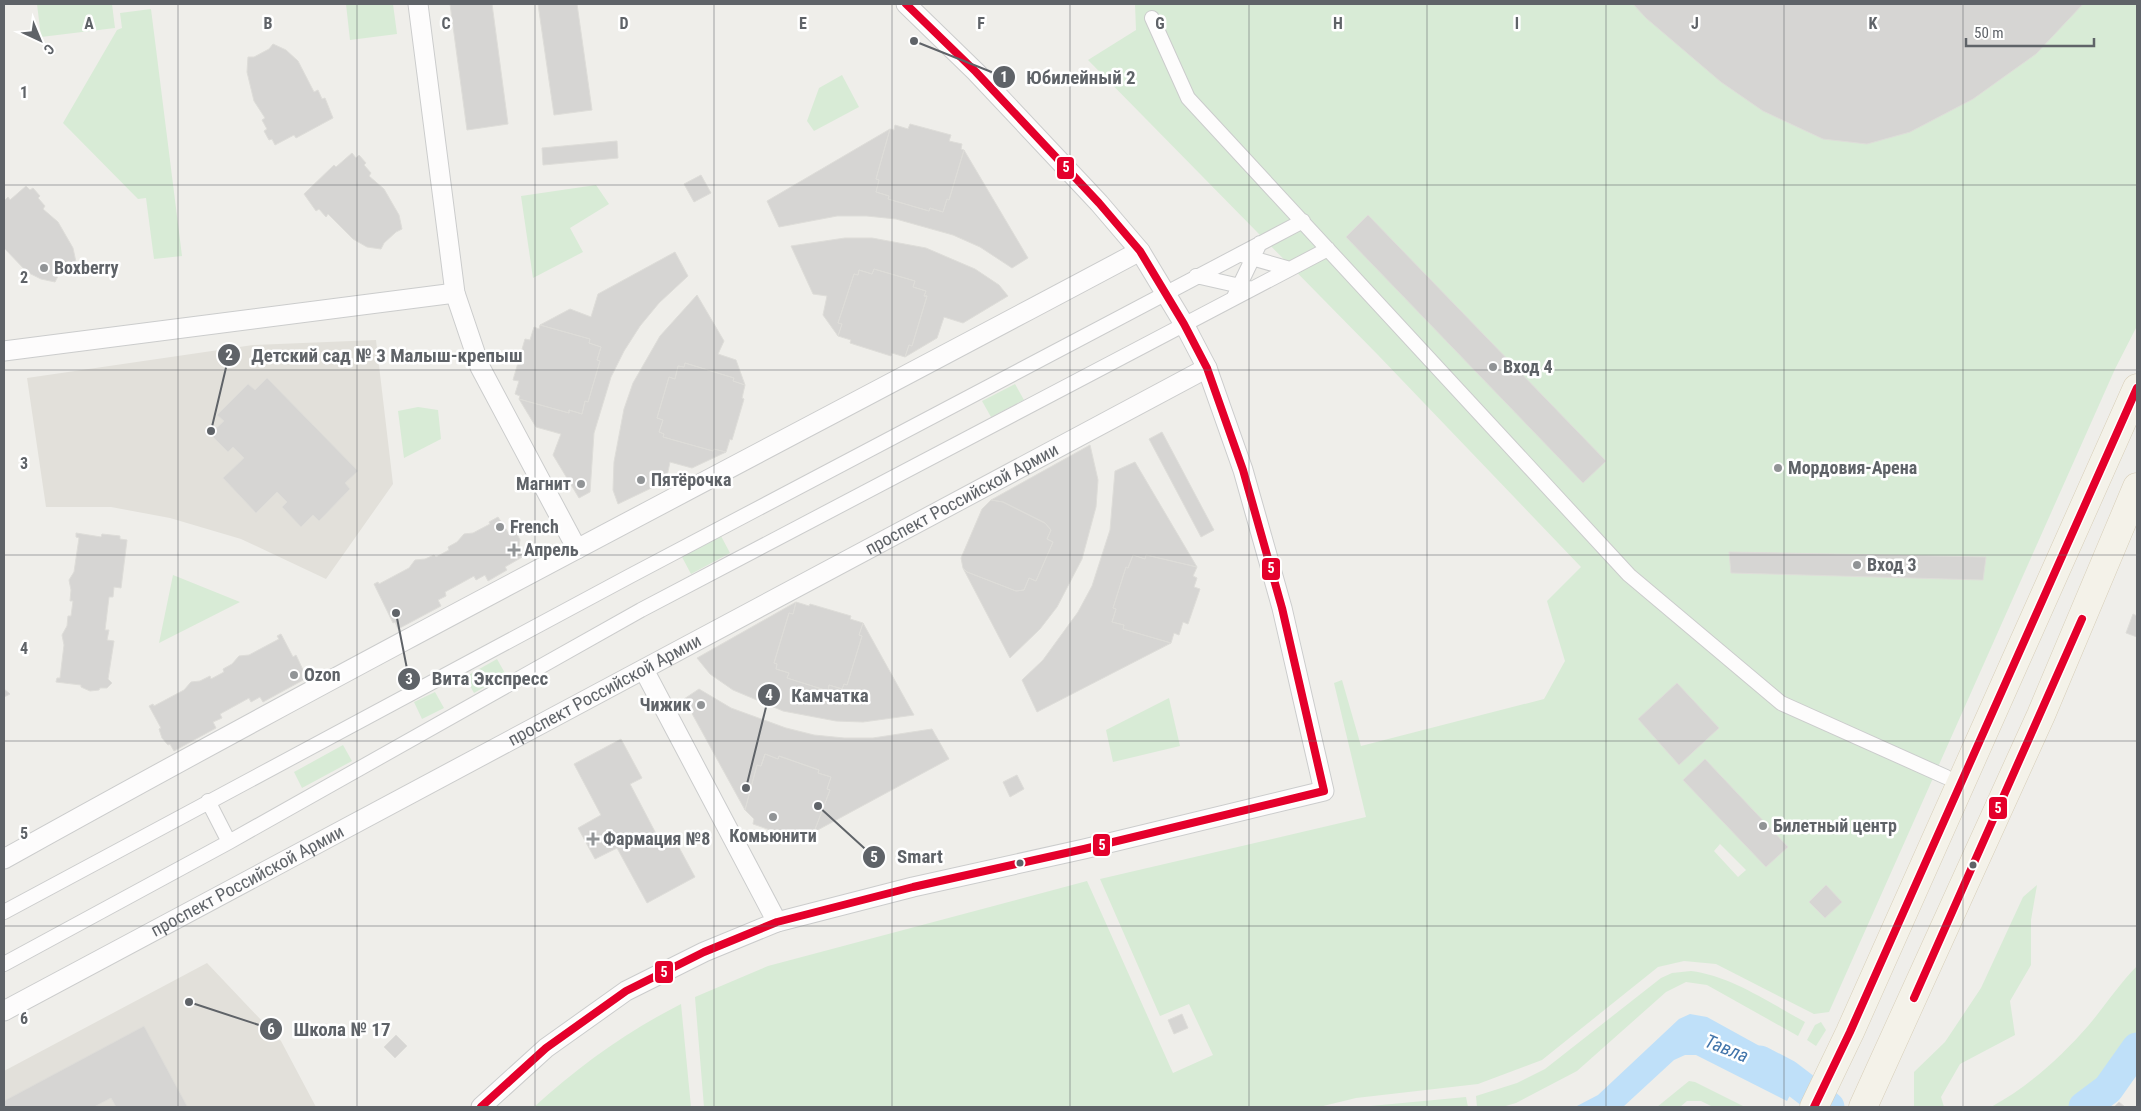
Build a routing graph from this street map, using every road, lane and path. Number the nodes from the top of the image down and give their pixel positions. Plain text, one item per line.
1 (418, 4) edge
2 (906, 4) edge
3 (1152, 18) dead end
4 (1302, 221) junction
5 (1260, 243) junction
6 (1328, 249) junction
7 (1140, 251) junction
8 (1239, 254) junction
9 (1253, 258) junction
10 (1290, 269) junction
11 (1196, 276) junction
12 (1242, 290) junction
13 (455, 293) junction
14 (1166, 293) junction
15 (1184, 324) junction
16 (4, 351) edge
17 (1207, 368) junction
18 (2137, 388) edge
19 (2137, 487) edge
20 (2131, 522) edge
21 (2066, 548) junction
22 (576, 549) junction
23 (2099, 577) junction
24 (2022, 648) junction
25 (2064, 660) junction
26 (644, 670) junction
27 (1946, 777) dead end
28 (208, 801) junction
29 (229, 842) junction
30 (4, 859) edge
31 (4, 912) edge
32 (777, 922) junction
33 (4, 964) edge
34 (4, 1011) edge
35 (481, 1107) edge
36 (1814, 1107) edge
37 (1863, 1107) edge

1 - 13 street
2 - 7 street
3 - 4 street
4 - 5 street
4 - 6 street
5 - 8 street
5 - 9 street
6 - 10 street
6 - 27 street
7 - 14 street
7 - 22 street
8 - 9 street
8 - 11 street
9 - 10 street
9 - 12 street
10 - 12 street
11 - 12 street
11 - 14 street
12 - 15 street
13 - 16 street
13 - 22 street
14 - 15 street
14 - 28 street
15 - 17 street
15 - 29 street
17 - 26 street, проспект Российской Армии
17 - 32 street
18 - 21 main road
19 - 20 main road
20 - 23 main road
21 - 23 main road
21 - 24 main road
22 - 30 street
23 - 25 main road
24 - 25 main road
24 - 36 main road
25 - 37 main road
26 - 32 street
26 - 34 street, проспект Российской Армии
28 - 29 street
28 - 31 street
29 - 33 street
32 - 35 street

